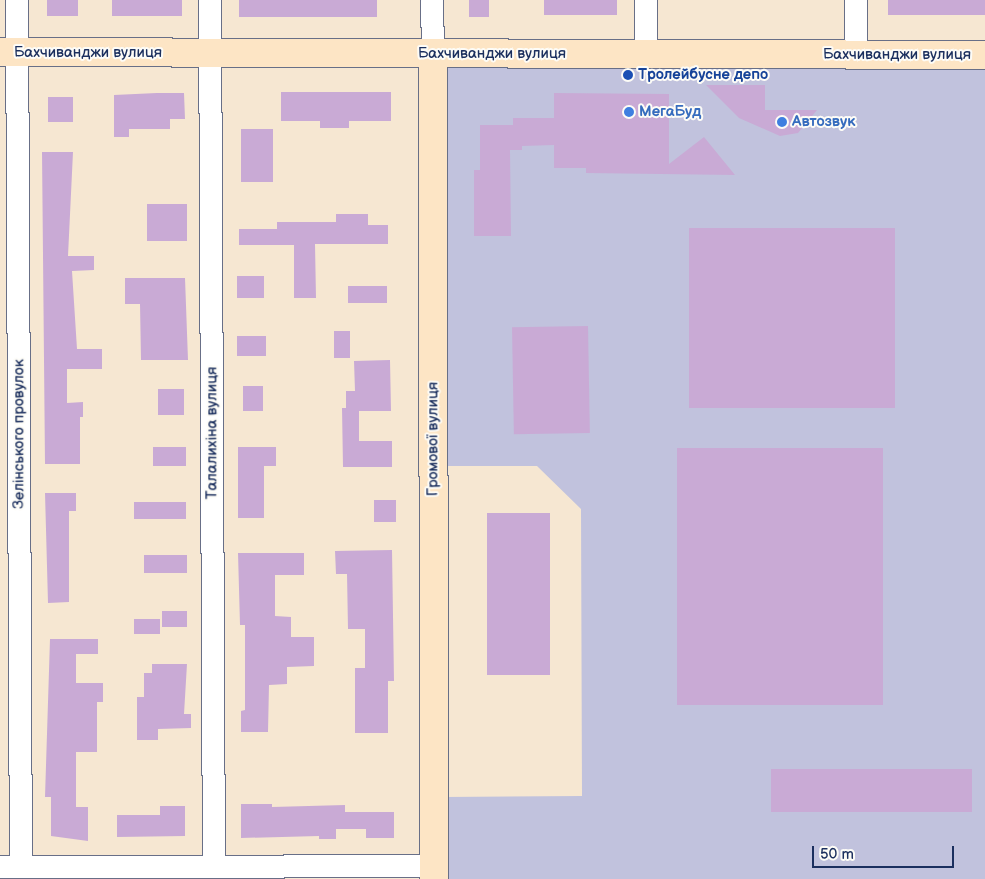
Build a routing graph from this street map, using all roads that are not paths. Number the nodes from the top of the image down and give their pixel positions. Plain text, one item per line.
1 (17, 0) edge
2 (210, 0) edge
3 (432, 0) edge
4 (646, 0) edge
5 (856, 0) edge
6 (9, 52) edge
7 (211, 53) junction
8 (433, 54) junction
9 (646, 54) junction
10 (856, 55) junction
11 (985, 55) edge
12 (214, 866) junction
13 (11, 867) edge
14 (434, 873) edge

1 - 6 street, Зелінського провулок
2 - 7 street, Талалихіна вулиця
3 - 8 street, Громової вулиця
4 - 9 street
5 - 10 street
6 - 7 street, Бахчиванджи вулиця
6 - 13 street, Зелінського провулок
7 - 8 street, Бахчиванджи вулиця
7 - 12 street, Талалихіна вулиця
8 - 9 street, Бахчиванджи вулиця
8 - 14 street, Громової вулиця
9 - 10 street, Бахчиванджи вулиця
10 - 11 street, Бахчиванджи вулиця
12 - 13 street
12 - 14 street

